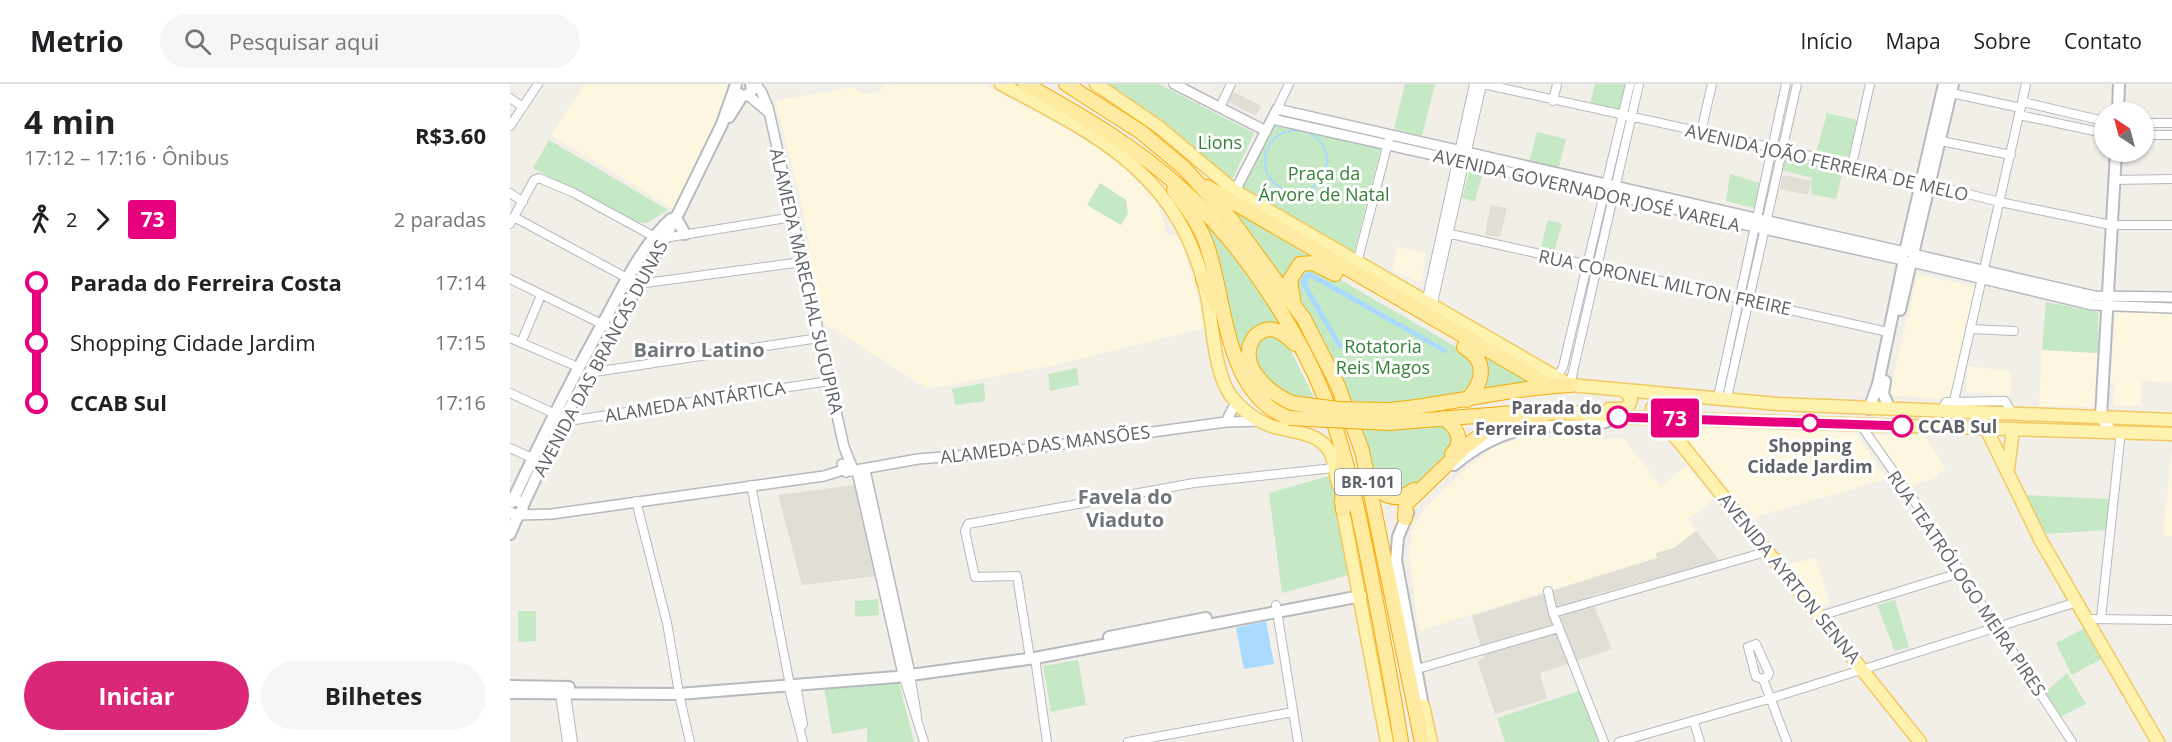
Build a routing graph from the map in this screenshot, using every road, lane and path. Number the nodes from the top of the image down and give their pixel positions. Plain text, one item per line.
1 (538, 84) edge
2 (1000, 84) edge
3 (1025, 84) edge
4 (1066, 84) edge
5 (1096, 84) edge
6 (1175, 84) edge
7 (1231, 84) edge
8 (1289, 84) edge
9 (1474, 84) edge
10 (1483, 84) edge
11 (1557, 84) edge
12 (1630, 84) edge
13 (1639, 84) edge
14 (1712, 84) edge
15 (1786, 84) edge
16 (1797, 84) edge
17 (1870, 84) edge
18 (2026, 84) edge
19 (2119, 84) edge
20 (1949, 87) edge
21 (745, 89) edge
22 (510, 98) edge
23 (1553, 101) junction
24 (2118, 102) edge
25 (523, 107) junction
26 (1220, 107) junction
27 (1276, 109) junction
28 (2021, 109) junction
29 (1627, 117) junction
30 (1272, 119) junction
31 (2094, 120) edge
32 (2154, 123) edge
33 (2172, 123) edge
34 (510, 126) edge
35 (2094, 130) edge
36 (1266, 131) junction
37 (1701, 132) junction
38 (2154, 135) edge
39 (2172, 135) edge
40 (1389, 140) junction
41 (1941, 141) junction
42 (1772, 148) junction
43 (1782, 150) junction
44 (2011, 155) junction
45 (1462, 158) junction
46 (2115, 162) edge
47 (1852, 165) junction
48 (1154, 166) junction
49 (2172, 179) edge
50 (2114, 180) junction
51 (1926, 184) junction
52 (1202, 186) junction
53 (1235, 191) junction
54 (1610, 191) junction
55 (510, 193) edge
56 (522, 202) junction
57 (2000, 202) junction
58 (677, 215) junction
59 (793, 217) junction
60 (512, 221) edge
61 (1761, 224) junction
62 (2110, 225) junction
63 (2172, 225) edge
64 (1445, 233) junction
65 (685, 234) junction
66 (653, 236) junction
67 (664, 238) junction
68 (1908, 257) junction
69 (802, 262) junction
70 (1357, 263) junction
71 (1588, 266) junction
72 (1597, 268) junction
73 (1984, 268) junction
74 (510, 279) edge
75 (627, 279) junction
76 (1203, 279) junction
77 (1982, 279) junction
78 (638, 284) junction
79 (1588, 289) junction
80 (541, 295) junction
81 (1738, 297) junction
82 (2076, 297) junction
83 (2152, 297) junction
84 (2172, 297) edge
85 (1747, 299) junction
86 (2107, 301) junction
87 (1294, 304) junction
88 (1429, 305) junction
89 (2152, 307) junction
90 (2172, 308) edge
91 (607, 327) junction
92 (1970, 328) junction
93 (1229, 330) junction
94 (2014, 331) dead end
95 (1888, 332) junction
96 (510, 338) edge
97 (819, 338) junction
98 (521, 343) junction
99 (1727, 347) junction
100 (1301, 349) junction
101 (1737, 349) junction
102 (578, 367) junction
103 (1573, 370) junction
104 (588, 373) junction
105 (1557, 377) junction
106 (829, 381) junction
107 (1570, 385) junction
108 (1957, 386) junction
109 (1624, 390) junction
110 (510, 393) edge
111 (1722, 397) junction
112 (1467, 400) junction
113 (1954, 401) junction
114 (1967, 401) junction
115 (1236, 402) junction
116 (1778, 404) junction
117 (1869, 409) junction
118 (1890, 409) junction
119 (1942, 410) junction
120 (1556, 412) junction
121 (1976, 412) junction
122 (553, 413) junction
123 (1578, 413) joint
124 (2012, 413) junction
125 (1390, 416) junction
126 (1618, 417) junction
127 (1655, 417) junction
128 (2101, 417) junction
129 (1443, 418) junction
130 (2172, 420) edge
131 (1260, 421) junction
132 (562, 422) junction
133 (1226, 422) junction
134 (1860, 424) junction
135 (1987, 428) junction
136 (2013, 429) junction
137 (2116, 431) junction
138 (2172, 434) edge
139 (510, 448) edge
140 (1342, 451) junction
141 (1362, 451) junction
142 (532, 458) junction
143 (851, 467) junction
144 (1334, 468) junction
145 (2008, 470) junction
146 (751, 485) junction
147 (528, 493) junction
148 (636, 501) junction
149 (515, 507) edge
150 (534, 509) junction
151 (1343, 510) junction
152 (552, 514) junction
153 (1407, 515) junction
154 (510, 534) edge
155 (1769, 551) junction
156 (1959, 573) junction
157 (1548, 591) dead end
158 (1360, 592) junction
159 (2077, 602) junction
160 (1276, 608) junction
161 (1553, 613) junction
162 (1820, 616) junction
163 (2095, 619) junction
164 (2172, 620) edge
165 (1995, 626) junction
166 (1559, 628) junction
167 (1032, 655) junction
168 (1864, 669) junction
169 (1413, 671) junction
170 (906, 672) junction
171 (1763, 679) dead end
172 (790, 683) junction
173 (510, 686) edge
174 (679, 691) junction
175 (510, 693) edge
176 (563, 694) junction
177 (1772, 699) junction
178 (1423, 706) joint
179 (1293, 712) junction
180 (1694, 722) junction
181 (567, 742) edge
182 (573, 742) edge
183 (690, 742) edge
184 (804, 742) edge
185 (924, 742) edge
186 (1047, 742) edge
187 (1128, 742) edge
188 (1298, 742) edge
189 (1387, 742) edge
190 (1401, 742) edge
191 (1422, 742) edge
192 (1431, 742) edge
193 (1604, 742) edge
194 (1619, 742) edge
195 (1700, 742) edge
196 (1787, 742) edge
197 (1920, 742) edge
198 (2072, 742) edge
199 (2158, 742) edge

1 - 25 street
2 - 76 main road
3 - 48 highway, BR-101
4 - 52 highway, BR-101
5 - 53 main road
6 - 26 street
7 - 26 street
8 - 27 street
9 - 45 street
10 - 23 street, AVENIDA JOÃO FERREIRA DE MELO
10 - 45 street
11 - 23 street
12 - 29 street
13 - 29 street
14 - 37 street
15 - 42 street
16 - 43 street
17 - 47 street
18 - 28 street
19 - 24 main road
20 - 28 street
20 - 41 main road
20 - 51 main road
21 - 58 main road, AVENIDA DAS BRANCAS DUNAS
21 - 59 street, ALAMEDA MARECHAL SUCUPIRA
22 - 25 street
23 - 29 street, AVENIDA JOÃO FERREIRA DE MELO
25 - 34 street
26 - 36 street
27 - 30 street
27 - 40 street, AVENIDA GOVERNADOR JOSÉ VARELA
28 - 31 street
28 - 35 street
28 - 44 street
29 - 37 street, AVENIDA JOÃO FERREIRA DE MELO
29 - 54 street
30 - 36 street
30 - 40 street, AVENIDA GOVERNADOR JOSÉ VARELA
32 - 33 street
36 - 53 street
37 - 42 street, AVENIDA JOÃO FERREIRA DE MELO
38 - 39 street
40 - 45 street, AVENIDA GOVERNADOR JOSÉ VARELA
40 - 70 street
41 - 44 street
41 - 51 main road
42 - 43 street, AVENIDA JOÃO FERREIRA DE MELO
42 - 61 street
43 - 47 street, AVENIDA JOÃO FERREIRA DE MELO
43 - 61 street
44 - 57 street
45 - 54 street, AVENIDA GOVERNADOR JOSÉ VARELA
45 - 64 street
46 - 50 main road
47 - 51 street, AVENIDA JOÃO FERREIRA DE MELO
48 - 93 highway
48 - 100 highway, BR-101
49 - 50 street
50 - 62 main road
51 - 57 street, AVENIDA JOÃO FERREIRA DE MELO
51 - 68 main road
52 - 87 highway, BR-101
52 - 105 highway
53 - 70 main road
54 - 61 street, AVENIDA GOVERNADOR JOSÉ VARELA
54 - 71 street
54 - 72 street
55 - 56 street
56 - 60 street
56 - 66 street
57 - 62 street, AVENIDA JOÃO FERREIRA DE MELO
57 - 73 street
58 - 65 main road
58 - 66 main road, AVENIDA DAS BRANCAS DUNAS
58 - 67 main road, AVENIDA DAS BRANCAS DUNAS
59 - 65 street
59 - 69 street, ALAMEDA MARECHAL SUCUPIRA
60 - 75 street
61 - 68 street, AVENIDA GOVERNADOR JOSÉ VARELA
61 - 81 street
61 - 85 street
62 - 63 street, AVENIDA JOÃO FERREIRA DE MELO
62 - 86 main road
64 - 71 street, RUA CORONEL MILTON FREIRE
64 - 88 street
65 - 67 street
66 - 67 street
66 - 75 main road, AVENIDA DAS BRANCAS DUNAS
67 - 78 main road, AVENIDA DAS BRANCAS DUNAS
68 - 73 street, AVENIDA GOVERNADOR JOSÉ VARELA
68 - 77 street, AVENIDA GOVERNADOR JOSÉ VARELA
68 - 95 main road
68 - 118 main road
69 - 78 street
69 - 97 street, ALAMEDA MARECHAL SUCUPIRA
70 - 88 main road
71 - 72 street, RUA CORONEL MILTON FREIRE
71 - 79 street
72 - 79 street
72 - 81 street, RUA CORONEL MILTON FREIRE
73 - 77 street
73 - 82 street, AVENIDA GOVERNADOR JOSÉ VARELA
74 - 80 street
75 - 78 street
75 - 91 main road, AVENIDA DAS BRANCAS DUNAS
76 - 93 highway
76 - 115 main road
77 - 82 street, AVENIDA GOVERNADOR JOSÉ VARELA
77 - 92 street
78 - 91 main road, AVENIDA DAS BRANCAS DUNAS
79 - 103 street
79 - 105 street
80 - 91 street
80 - 98 street
81 - 85 street, RUA CORONEL MILTON FREIRE
81 - 99 street
82 - 86 street, AVENIDA GOVERNADOR JOSÉ VARELA
83 - 84 street, AVENIDA GOVERNADOR JOSÉ VARELA
83 - 86 street, AVENIDA GOVERNADOR JOSÉ VARELA
83 - 89 street
85 - 95 street, RUA CORONEL MILTON FREIRE
85 - 101 street
86 - 89 street, AVENIDA GOVERNADOR JOSÉ VARELA
86 - 128 main road
87 - 112 highway
87 - 141 highway, BR-101
88 - 105 main road
89 - 90 street, AVENIDA GOVERNADOR JOSÉ VARELA
91 - 102 main road, AVENIDA DAS BRANCAS DUNAS
91 - 104 main road, AVENIDA DAS BRANCAS DUNAS
92 - 94 street
92 - 108 street
93 - 125 highway, bridge
95 - 117 main road
96 - 98 street
97 - 104 street
97 - 106 street, ALAMEDA MARECHAL SUCUPIRA
98 - 102 street
99 - 101 street
99 - 111 street
100 - 125 highway, bridge
100 - 140 highway, BR-101
101 - 111 street
102 - 122 main road, AVENIDA DAS BRANCAS DUNAS
103 - 105 street
103 - 107 street
104 - 132 main road, AVENIDA DAS BRANCAS DUNAS
105 - 107 highway
105 - 112 highway
106 - 132 street, ALAMEDA ANTÁRTICA
106 - 143 street, ALAMEDA MARECHAL SUCUPIRA
107 - 109 main road
108 - 113 street
108 - 114 street
109 - 111 main road
109 - 120 main road
110 - 122 street
111 - 116 main road
112 - 125 highway
113 - 114 street
113 - 119 street
114 - 124 street
115 - 131 main road
115 - 133 street
116 - 117 main road
116 - 127 main road
117 - 118 main road
118 - 119 main road
119 - 121 main road
120 - 123 highway
120 - 129 highway
120 - 153 highway
121 - 124 main road
121 - 135 main road
122 - 142 main road, AVENIDA DAS BRANCAS DUNAS
123 - 126 main road
124 - 128 main road
125 - 129 highway
126 - 127 main road
126 - 153 main road
127 - 134 main road
127 - 155 main road, AVENIDA AYRTON SENNA
128 - 130 main road
128 - 137 main road
129 - 141 highway
131 - 133 street, ALAMEDA DAS MANSÕES
131 - 144 main road
132 - 147 main road, AVENIDA DAS BRANCAS DUNAS
133 - 143 street, ALAMEDA DAS MANSÕES
134 - 135 main road
134 - 156 street, RUA TEATRÓLOGO MEIRA PIRES
135 - 136 main road
135 - 145 main road
136 - 137 main road
136 - 145 main road
137 - 138 main road
137 - 163 street
139 - 142 street
140 - 151 highway
140 - 190 highway, BR-101
141 - 169 highway, BR-101
142 - 149 main road, AVENIDA DAS BRANCAS DUNAS
143 - 146 street, ALAMEDA DAS MANSÕES
143 - 170 street, ALAMEDA MARECHAL SUCUPIRA
144 - 151 main road
144 - 167 street
145 - 159 main road
146 - 148 street, ALAMEDA DAS MANSÕES
146 - 172 street
147 - 149 main road, AVENIDA DAS BRANCAS DUNAS
147 - 150 main road
148 - 152 street, ALAMEDA DAS MANSÕES
148 - 174 street
149 - 150 street, ALAMEDA DAS MANSÕES
149 - 152 street, ALAMEDA DAS MANSÕES
149 - 154 main road, AVENIDA DAS BRANCAS DUNAS
150 - 152 street, ALAMEDA DAS MANSÕES
151 - 158 main road
153 - 169 main road
155 - 161 street
155 - 162 main road, AVENIDA AYRTON SENNA
156 - 162 street
156 - 165 street, RUA TEATRÓLOGO MEIRA PIRES
157 - 161 street
158 - 160 main road
158 - 189 main road
159 - 163 main road
159 - 165 street
160 - 167 main road
160 - 179 street
161 - 166 street
162 - 168 main road, AVENIDA AYRTON SENNA
163 - 164 street
163 - 199 main road
165 - 168 street
165 - 198 street, RUA TEATRÓLOGO MEIRA PIRES
166 - 169 street
166 - 193 street
167 - 170 main road
167 - 186 street
168 - 177 street
168 - 197 main road, AVENIDA AYRTON SENNA
169 - 178 highway
169 - 191 highway, BR-101
170 - 172 main road
170 - 185 street
171 - 177 street
172 - 174 main road
172 - 184 street
173 - 174 main road
174 - 176 main road
174 - 183 street
175 - 176 main road
176 - 181 street
176 - 182 street
177 - 180 street
177 - 196 street
178 - 192 main road
179 - 187 street
179 - 188 street
180 - 194 street
180 - 195 street

